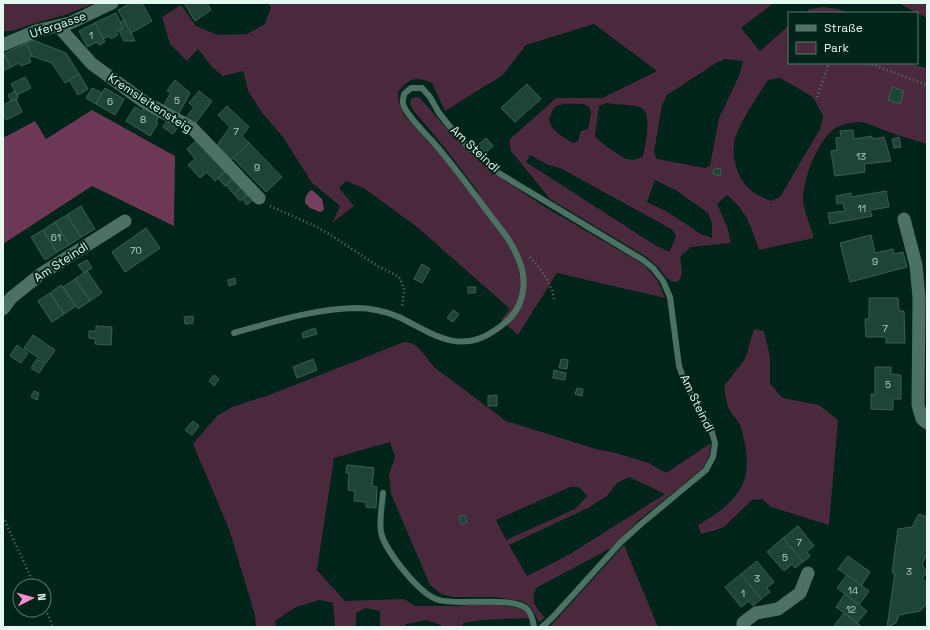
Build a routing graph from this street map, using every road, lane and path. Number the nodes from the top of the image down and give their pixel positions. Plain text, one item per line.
1 (112, 3) edge
2 (58, 26) junction
3 (3, 45) edge
4 (829, 64) edge
5 (871, 64) edge
6 (927, 85) edge
7 (817, 98) dead end
8 (259, 198) joint
9 (904, 219) dead end
10 (125, 221) dead end
11 (510, 242) junction
12 (554, 299) dead end
13 (3, 309) edge
14 (398, 317) junction
15 (234, 334) dead end
16 (927, 423) edge
17 (383, 493) dead end
18 (3, 517) edge
19 (808, 573) dead end
20 (31, 578) edge
21 (534, 627) edge
22 (542, 627) edge
23 (743, 627) edge

1 - 2 street, Ufergasse
2 - 3 street, Ufergasse
2 - 8 street, Kremsleitensteig
4 - 7 path
5 - 6 path
8 - 14 path
9 - 16 street
10 - 13 street, Am Steindl
11 - 12 path
11 - 14 lane, Am Steindl
11 - 22 lane, Am Steindl
14 - 15 lane, Am Steindl
17 - 21 lane
18 - 20 path
19 - 23 street

